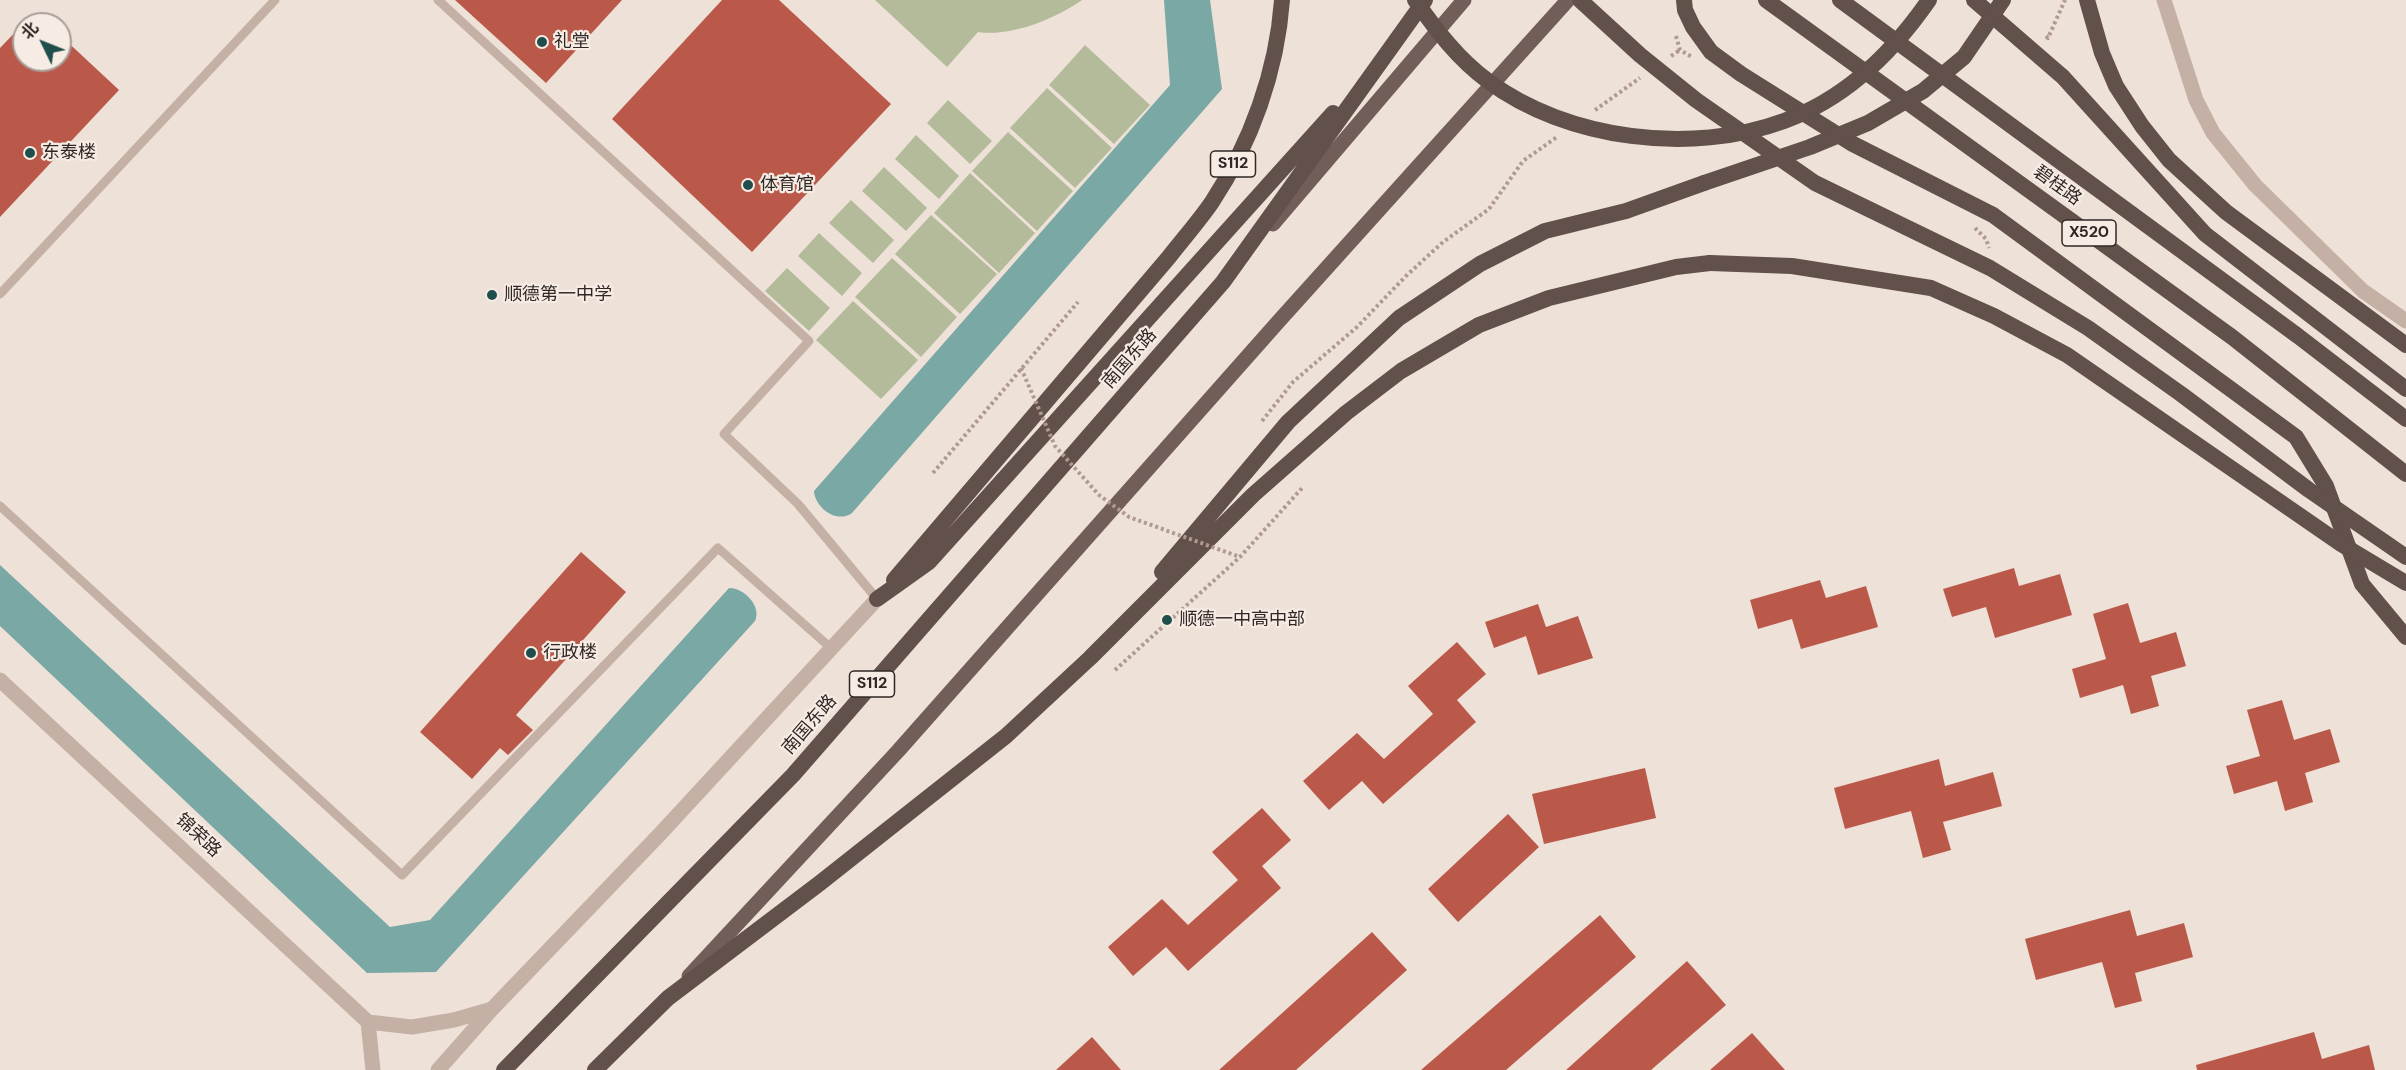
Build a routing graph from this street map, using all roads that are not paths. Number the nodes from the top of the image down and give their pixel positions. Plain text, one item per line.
1 (275, 0) edge
2 (438, 0) edge
3 (1282, 0) edge
4 (1415, 0) edge
5 (1425, 0) edge
6 (1464, 0) edge
7 (1568, 0) edge
8 (1580, 0) edge
9 (1684, 0) edge
10 (1766, 0) edge
11 (1840, 0) edge
12 (1929, 0) edge
13 (1974, 0) edge
14 (2003, 0) edge
15 (2087, 0) edge
16 (2164, 0) edge
17 (1389, 51) junction
18 (1223, 282) junction
19 (0, 294) edge
20 (2406, 321) edge
21 (2406, 345) edge
22 (2350, 377) junction
23 (2406, 389) edge
24 (2406, 410) edge
25 (2406, 419) edge
26 (2406, 474) edge
27 (0, 506) edge
28 (2406, 557) edge
29 (2406, 582) edge
30 (877, 600) junction
31 (2406, 637) edge
32 (832, 649) junction
33 (1090, 658) junction
34 (0, 680) edge
35 (668, 998) junction
36 (492, 1009) junction
37 (368, 1022) junction
38 (373, 1070) edge
39 (438, 1070) edge
40 (504, 1070) edge
41 (595, 1070) edge

1 - 19 lane
2 - 30 lane
3 - 30 highway, S112
4 - 12 highway, bridge
5 - 17 highway
6 - 18 main road
7 - 35 main road
8 - 28 highway, bridge
9 - 31 highway
10 - 26 highway, 碧桂路 / X520
11 - 22 highway, X520
13 - 23 highway
14 - 33 highway, bridge
15 - 21 highway
16 - 20 street
17 - 18 highway, 南国东路
17 - 30 highway
18 - 40 highway, 南国东路 / S112
22 - 24 highway
22 - 25 highway, X520
27 - 32 lane
29 - 33 highway, bridge
30 - 32 street, 南国东路
32 - 36 street, 南国东路
33 - 35 highway
34 - 37 street, 锦荣路
35 - 41 highway
36 - 37 street
36 - 39 street, 南国东路
37 - 38 street

